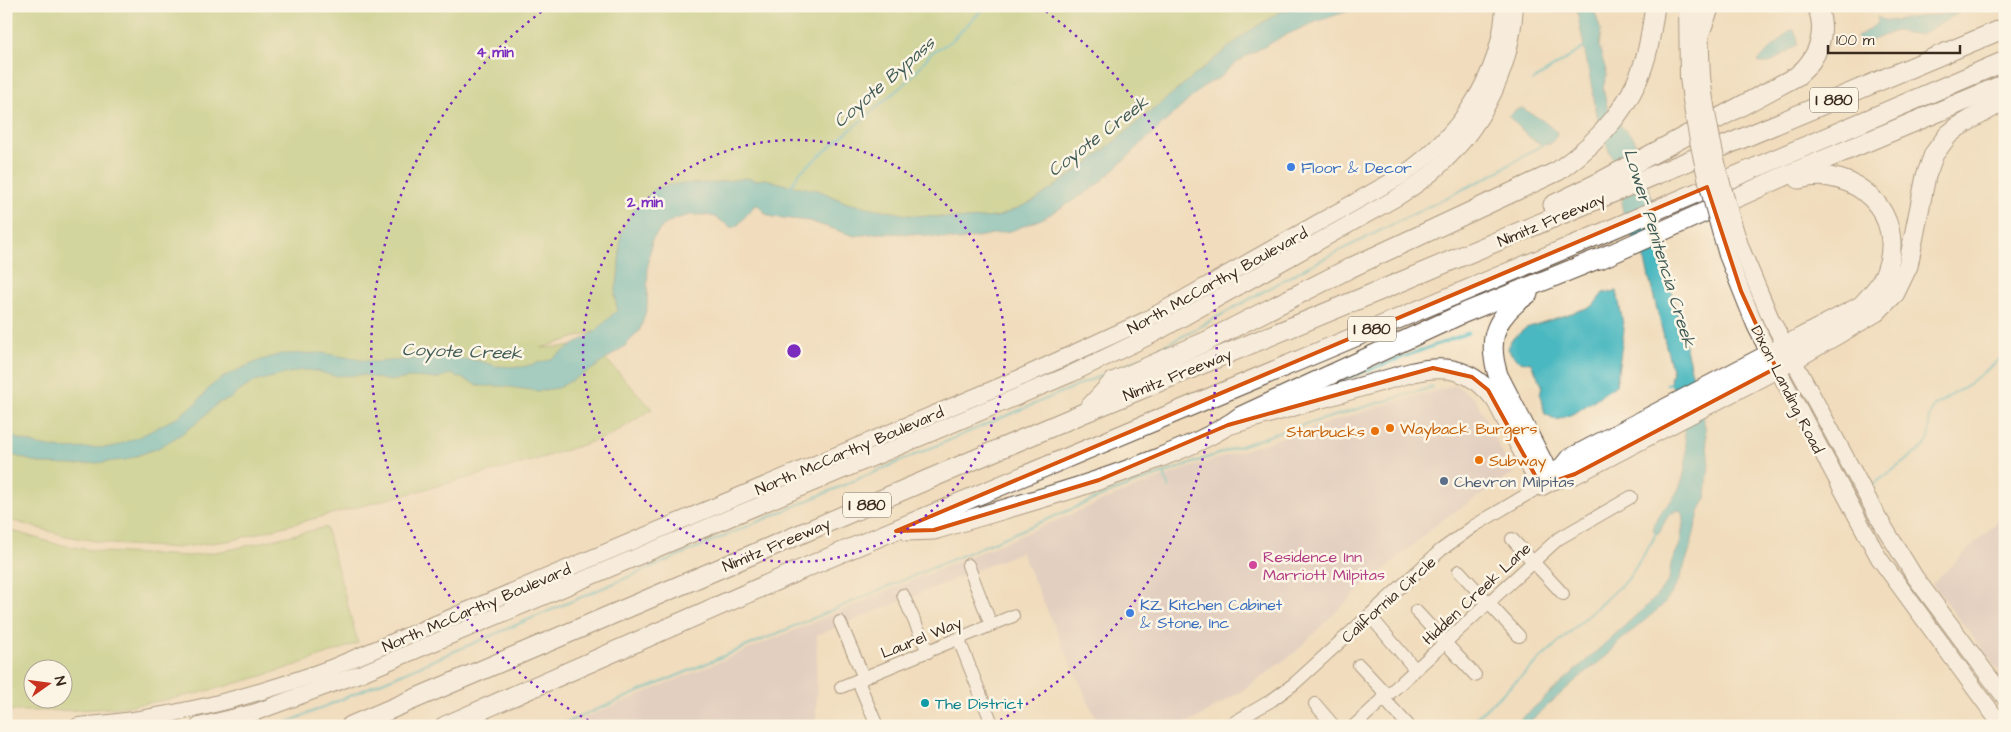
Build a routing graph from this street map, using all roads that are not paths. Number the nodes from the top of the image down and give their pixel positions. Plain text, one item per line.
1 (1655, 6) edge
2 (1687, 6) edge
3 (1699, 6) edge
4 (1710, 6) edge
5 (1816, 6) edge
6 (1509, 8) edge
7 (2005, 28) edge
8 (1699, 34) junction
9 (2005, 61) edge
10 (1695, 77) junction
11 (2005, 84) edge
12 (2005, 100) edge
13 (1594, 193) junction
14 (1740, 198) junction
15 (1734, 252) junction
16 (1610, 254) junction
17 (1790, 353) junction
18 (1773, 361) junction
19 (1086, 412) junction
20 (1228, 426) junction
21 (1547, 483) junction
22 (1630, 497) dead end
23 (719, 513) junction
24 (896, 531) junction
25 (1512, 539) dead end
26 (1533, 563) junction
27 (968, 565) dead end
28 (1459, 571) dead end
29 (1562, 594) dead end
30 (903, 595) dead end
31 (1489, 603) junction
32 (1416, 611) dead end
33 (1013, 616) dead end
34 (1370, 616) junction
35 (840, 622) dead end
36 (992, 626) junction
37 (1519, 636) dead end
38 (959, 640) junction
39 (1446, 643) junction
40 (928, 652) junction
41 (1359, 665) dead end
42 (1415, 669) junction
43 (1475, 675) dead end
44 (861, 680) junction
45 (841, 687) dead end
46 (1385, 696) junction
47 (2005, 698) edge
48 (1315, 704) dead end
49 (78, 726) edge
50 (199, 726) edge
51 (351, 726) edge
52 (446, 726) edge
53 (877, 726) edge
54 (993, 726) edge
55 (1228, 726) edge
56 (1334, 726) edge
57 (1354, 726) edge
58 (1409, 726) edge
59 (2002, 726) edge

1 - 19 highway
2 - 10 main road, Dixon Landing Road
3 - 8 main road, Dixon Landing Road
4 - 8 highway
5 - 13 highway
6 - 23 main road, North McCarthy Boulevard
7 - 13 highway, Nimitz Freeway / I 880
8 - 10 main road, Dixon Landing Road
9 - 24 highway, Nimitz Freeway / I 880
10 - 15 main road, Dixon Landing Road, bridge
11 - 14 highway
12 - 17 highway
13 - 19 highway, Nimitz Freeway / I 880
14 - 16 highway
14 - 17 highway
15 - 17 main road, Dixon Landing Road
15 - 18 main road, Dixon Landing Road
16 - 20 highway
16 - 21 highway
17 - 18 highway, California Circle
17 - 47 main road, Dixon Landing Road
18 - 21 highway, California Circle
18 - 59 main road, Dixon Landing Road
19 - 51 highway, Nimitz Freeway / I 880
20 - 21 highway
20 - 24 highway
21 - 34 street, California Circle
22 - 26 street, Hidden Creek Lane
23 - 49 main road, North McCarthy Boulevard
23 - 50 main road, North McCarthy Boulevard
24 - 52 highway, Nimitz Freeway / I 880
25 - 26 street
26 - 29 street
26 - 31 street, Hidden Creek Lane
27 - 36 street
28 - 31 street
30 - 40 street
31 - 37 street
31 - 39 street, Hidden Creek Lane
32 - 39 street
33 - 36 street, Laurel Way
34 - 42 street
34 - 55 street, California Circle
35 - 44 street
36 - 38 street, Laurel Way
38 - 40 street, Laurel Way
38 - 54 street
39 - 42 street, Hidden Creek Lane
39 - 43 street
40 - 44 street, Laurel Way
41 - 46 street
42 - 46 street, Hidden Creek Lane
44 - 45 street, Laurel Way
44 - 53 street
46 - 57 street, Hidden Creek Lane
46 - 58 street
48 - 56 street

